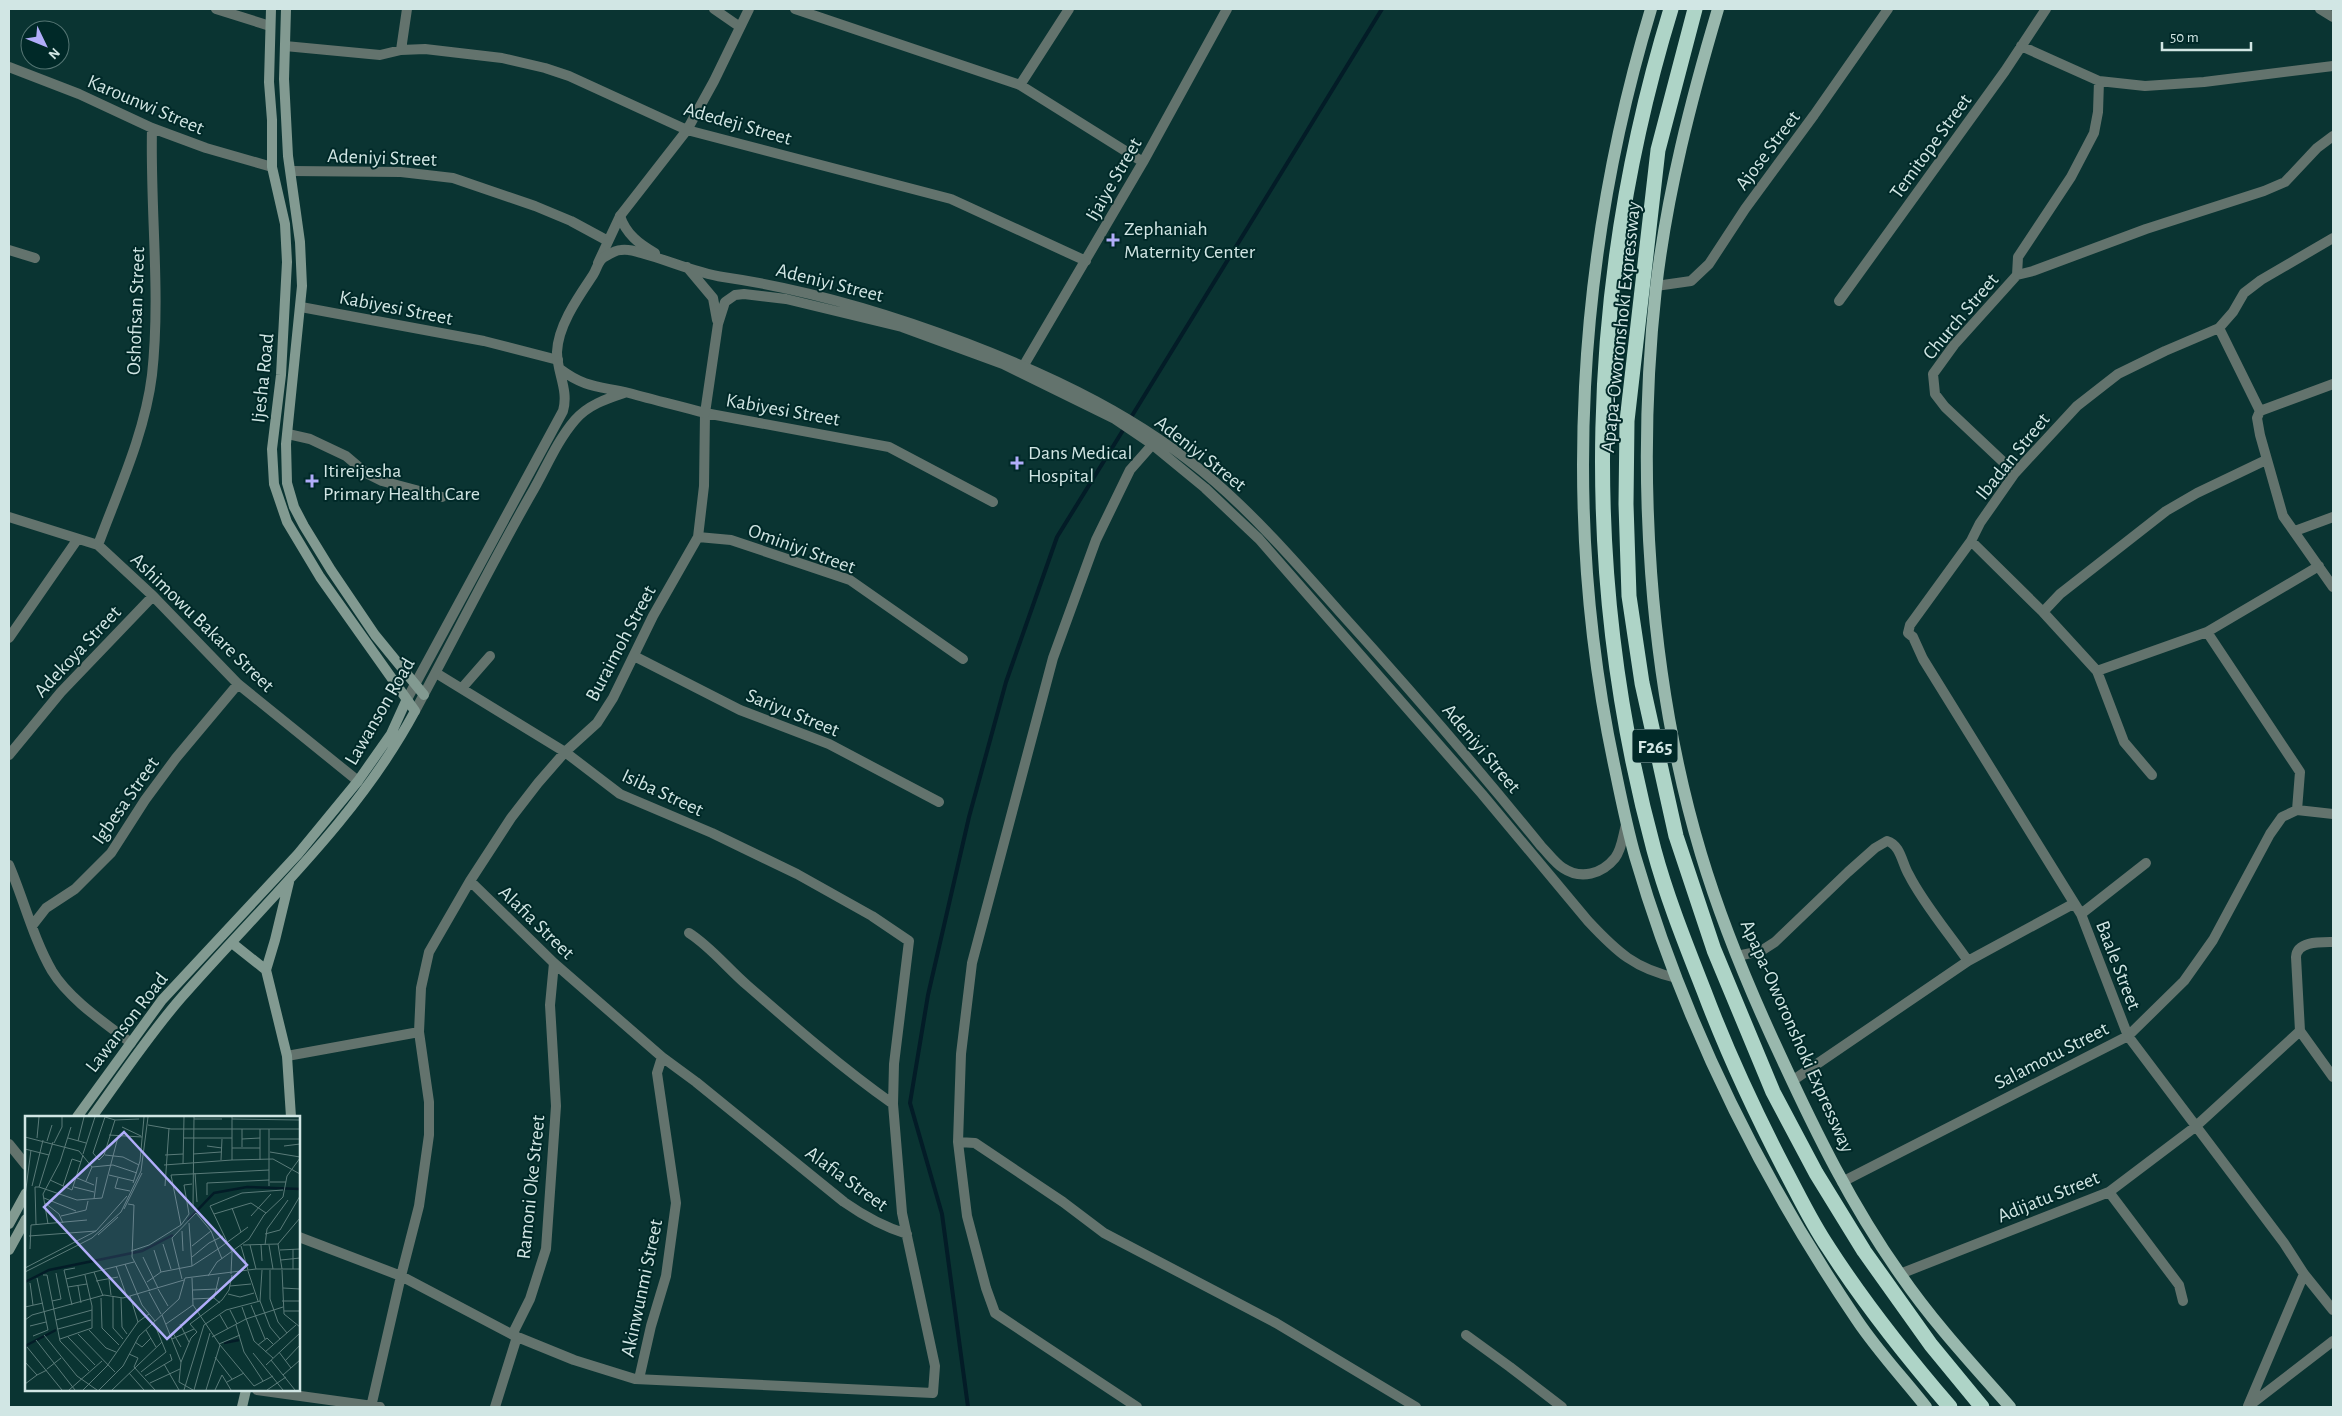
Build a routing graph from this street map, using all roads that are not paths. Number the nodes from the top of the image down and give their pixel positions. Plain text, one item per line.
1 (216, 9) edge
2 (271, 9) edge
3 (286, 9) edge
4 (407, 9) edge
5 (714, 9) edge
6 (749, 9) edge
7 (795, 9) edge
8 (1069, 9) edge
9 (1227, 9) edge
10 (1651, 9) edge
11 (1671, 9) edge
12 (1694, 9) edge
13 (1718, 9) edge
14 (1888, 9) edge
15 (2046, 9) edge
16 (2320, 9) edge
17 (2333, 17) edge
18 (270, 26) junction
19 (740, 27) junction
20 (285, 46) junction
21 (2021, 46) junction
22 (401, 50) junction
23 (2333, 66) edge
24 (9, 67) edge
25 (2099, 81) junction
26 (1020, 86) junction
27 (152, 128) junction
28 (687, 130) junction
29 (2333, 136) edge
30 (1143, 162) junction
31 (272, 167) junction
32 (291, 171) junction
33 (620, 216) junction
34 (2333, 238) edge
35 (608, 240) junction
36 (9, 250) edge
37 (35, 258) dead end
38 (667, 260) junction
39 (1086, 261) junction
40 (598, 264) junction
41 (687, 267) junction
42 (2017, 275) junction
43 (1656, 286) junction
44 (1839, 302) dead end
45 (301, 307) junction
46 (718, 324) junction
47 (2219, 328) junction
48 (559, 364) junction
49 (1024, 365) junction
50 (2333, 384) edge
51 (626, 393) junction
52 (1087, 400) junction
53 (2260, 411) junction
54 (705, 412) junction
55 (288, 434) junction
56 (1150, 440) junction
57 (2266, 460) junction
58 (2015, 473) junction
59 (442, 497) dead end
60 (993, 502) dead end
61 (9, 517) edge
62 (2333, 517) edge
63 (2295, 531) junction
64 (698, 537) junction
65 (77, 540) junction
66 (1972, 541) junction
67 (98, 546) junction
68 (2319, 566) junction
69 (331, 570) junction
70 (320, 577) junction
71 (2333, 587) edge
72 (153, 596) junction
73 (2043, 612) junction
74 (1917, 616) joint
75 (2207, 632) junction
76 (9, 638) edge
77 (490, 656) dead end
78 (634, 656) junction
79 (963, 660) dead end
80 (2097, 670) junction
81 (436, 673) junction
82 (238, 684) junction
83 (415, 686) junction
84 (462, 688) junction
85 (424, 695) junction
86 (406, 701) junction
87 (415, 711) junction
88 (565, 752) junction
89 (9, 755) edge
90 (2152, 775) dead end
91 (358, 781) junction
92 (939, 802) dead end
93 (2297, 810) junction
94 (2333, 814) edge
95 (1627, 824) junction
96 (2146, 863) dead end
97 (9, 865) edge
98 (289, 880) junction
99 (470, 881) junction
100 (2073, 904) junction
101 (2081, 914) junction
102 (32, 926) junction
103 (688, 933) dead end
104 (2333, 942) edge
105 (232, 943) junction
106 (1737, 956) junction
107 (1968, 961) junction
108 (554, 963) junction
109 (266, 970) junction
110 (1677, 978) junction
111 (2300, 1031) junction
112 (419, 1032) junction
113 (2128, 1036) junction
114 (131, 1043) junction
115 (287, 1056) junction
116 (662, 1057) junction
117 (2333, 1077) edge
118 (1792, 1080) junction
119 (894, 1104) junction
120 (78, 1116) edge
121 (93, 1116) edge
122 (290, 1116) edge
123 (2195, 1127) junction
124 (958, 1142) junction
125 (9, 1144) edge
126 (25, 1164) edge
127 (1842, 1182) junction
128 (2109, 1192) junction
129 (25, 1195) edge
130 (25, 1221) edge
131 (9, 1224) edge
132 (907, 1234) junction
133 (300, 1238) edge
134 (9, 1250) edge
135 (1900, 1274) junction
136 (2304, 1274) junction
137 (402, 1276) junction
138 (2182, 1301) dead end
139 (2333, 1310) edge
140 (1466, 1335) dead end
141 (515, 1336) junction
142 (2333, 1341) edge
143 (639, 1379) junction
144 (246, 1391) edge
145 (264, 1391) edge
146 (1409, 1405) edge
147 (374, 1406) edge
148 (242, 1407) edge
149 (495, 1407) edge
150 (1137, 1407) edge
151 (1562, 1407) edge
152 (1926, 1407) edge
153 (1950, 1407) edge
154 (1982, 1407) edge
155 (2010, 1407) edge
156 (2248, 1407) edge

1 - 18 street
2 - 18 main road, Ijesha Road
3 - 20 main road, Ijesha Road
4 - 22 street
5 - 19 street
6 - 19 street
7 - 26 street
8 - 26 street
9 - 30 street, Ijaiye Street
10 - 95 main road, Apapa-Oworonshoki Expressway
11 - 153 highway, Apapa-Oworonshoki Expressway / F265
12 - 154 highway, Apapa-Oworonshoki Expressway / F265
13 - 43 main road, Apapa-Oworonshoki Expressway
14 - 43 street, Ajose Street
15 - 21 street, Temitope Street
16 - 17 street
18 - 31 main road, Ijesha Road
19 - 28 street
20 - 22 street, Adedeji Street
20 - 32 main road, Ijesha Road
21 - 25 street
21 - 44 street, Temitope Street
22 - 28 street, Adedeji Street
23 - 25 street
24 - 27 street, Karounwi Street
25 - 42 street, Church Street
26 - 30 street
27 - 31 street, Karounwi Street
27 - 67 street, Oshofisan Street
28 - 33 street
28 - 39 street, Adedeji Street
29 - 42 street
30 - 39 street, Ijaiye Street
31 - 70 main road, Ijesha Road
32 - 35 street, Adeniyi Street
32 - 45 main road, Ijesha Road
33 - 35 street
33 - 38 street
34 - 47 street
35 - 40 street
36 - 37 street
38 - 40 street, Adeniyi Street
38 - 41 street, Adeniyi Street
39 - 49 street, Ijaiye Street
40 - 48 street, Lawanson Road
41 - 46 street
41 - 49 street, Adeniyi Street
42 - 58 street, Church Street
43 - 106 main road, Apapa-Oworonshoki Expressway
45 - 48 street, Kabiyesi Street
45 - 55 main road, Ijesha Road
46 - 52 street, Adeniyi Street
46 - 54 street
47 - 53 street
47 - 58 street, Ibadan Street
48 - 51 street, Kabiyesi Street
48 - 83 street, Lawanson Road
49 - 52 street, Adeniyi Street
50 - 53 street
51 - 54 street, Kabiyesi Street
51 - 81 street
52 - 56 street, Adeniyi Street
53 - 57 street
54 - 60 street, Kabiyesi Street
54 - 64 street, Buraimoh Street
55 - 59 street
55 - 69 main road, Ijesha Road
56 - 95 street, Adeniyi Street
56 - 110 street, Adeniyi Street
56 - 124 street
57 - 63 street
57 - 73 street
58 - 66 street, Ibadan Street
61 - 65 street, Ashimowu Bakare Street
62 - 63 street
63 - 68 street
64 - 78 street, Buraimoh Street
64 - 79 street, Ominiyi Street
65 - 67 street, Ashimowu Bakare Street
65 - 76 street
66 - 73 street
66 - 74 street, Ibadan Street
67 - 72 street, Ashimowu Bakare Street
68 - 71 street
68 - 75 street
69 - 70 main road
69 - 83 main road, Ijesha Road
70 - 86 main road, Ijesha Road
72 - 82 street, Ashimowu Bakare Street
72 - 89 street, Adekoya Street
73 - 80 street
74 - 100 street, Baale Street
75 - 80 street
75 - 93 street
77 - 84 street
78 - 88 street, Buraimoh Street
78 - 92 street, Sariyu Street
80 - 90 street
81 - 84 street, Isiba Street
81 - 85 street
82 - 91 street, Ashimowu Bakare Street
82 - 102 street, Igbesa Street
83 - 85 main road, Ijesha Road
83 - 86 street, Lawanson Road
84 - 88 street, Isiba Street
85 - 87 street
86 - 87 main road, Ijesha Road
86 - 91 main road, Lawanson Road
87 - 98 main road, Lawanson Road
88 - 99 street, Buraimoh Street
88 - 119 street, Isiba Street
91 - 114 main road, Lawanson Road
93 - 94 street
93 - 113 street, Salamotu Street
95 - 110 main road, Apapa-Oworonshoki Expressway
96 - 101 street
97 - 102 street
98 - 105 main road, Lawanson Road
98 - 109 main road
99 - 108 street, Alafia Street
99 - 112 street, Alafia Street
100 - 101 street, Baale Street
100 - 107 street
101 - 113 street, Baale Street
102 - 114 street
103 - 119 street
104 - 111 street
105 - 109 main road
105 - 121 main road, Lawanson Road
106 - 107 street
106 - 118 main road, Apapa-Oworonshoki Expressway
107 - 118 street
108 - 116 street, Alafia Street
108 - 141 street, Ramoni Oke Street
109 - 115 main road
110 - 152 main road, Apapa-Oworonshoki Expressway
111 - 117 street
111 - 123 street, Adijatu Street
112 - 115 street
112 - 137 street, Alafia Street
113 - 123 street, Baale Street
113 - 127 street, Salamotu Street
114 - 120 main road, Lawanson Road
115 - 122 main road
116 - 132 street, Alafia Street
116 - 143 street, Akinwunmi Street
118 - 127 main road, Apapa-Oworonshoki Expressway
119 - 132 street
123 - 128 street, Adijatu Street
123 - 136 street, Baale Street
124 - 146 street
124 - 150 street
125 - 126 street
127 - 135 main road, Apapa-Oworonshoki Expressway
128 - 135 street, Adijatu Street
128 - 138 street
129 - 131 main road
130 - 134 main road
132 - 143 street
133 - 137 street
135 - 155 main road, Apapa-Oworonshoki Expressway
136 - 139 street, Baale Street
136 - 156 street
137 - 141 street
137 - 147 street, Alafia Street
140 - 151 street
141 - 143 street
141 - 149 street, Ramoni Oke Street
142 - 156 street
144 - 148 main road
145 - 147 street

